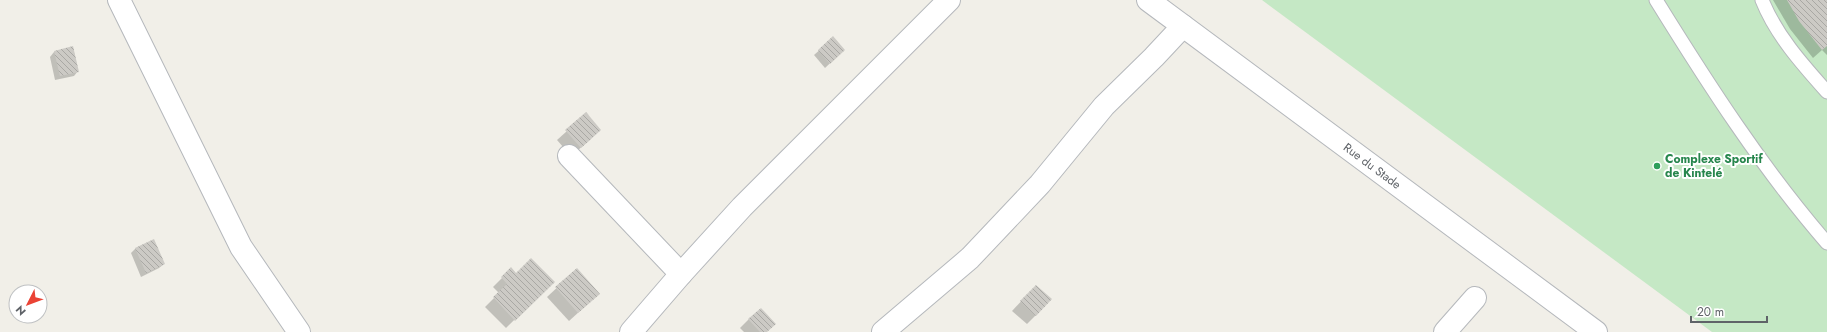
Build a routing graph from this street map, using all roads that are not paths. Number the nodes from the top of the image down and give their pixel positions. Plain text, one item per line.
1 (119, 0) edge
2 (949, 0) edge
3 (1148, 0) edge
4 (1656, 0) edge
5 (1762, 0) edge
6 (1182, 26) junction
7 (1827, 92) edge
8 (569, 156) dead end
9 (1827, 243) edge
10 (681, 274) junction
11 (1475, 298) dead end
12 (299, 332) edge
13 (631, 332) edge
14 (883, 332) edge
15 (1446, 332) edge
16 (1596, 332) edge

1 - 12 street
2 - 10 street
3 - 6 street, Rue du Stade
4 - 9 lane
5 - 7 lane
6 - 14 street
6 - 16 street, Rue du Stade
8 - 10 street
10 - 13 street
11 - 15 street

